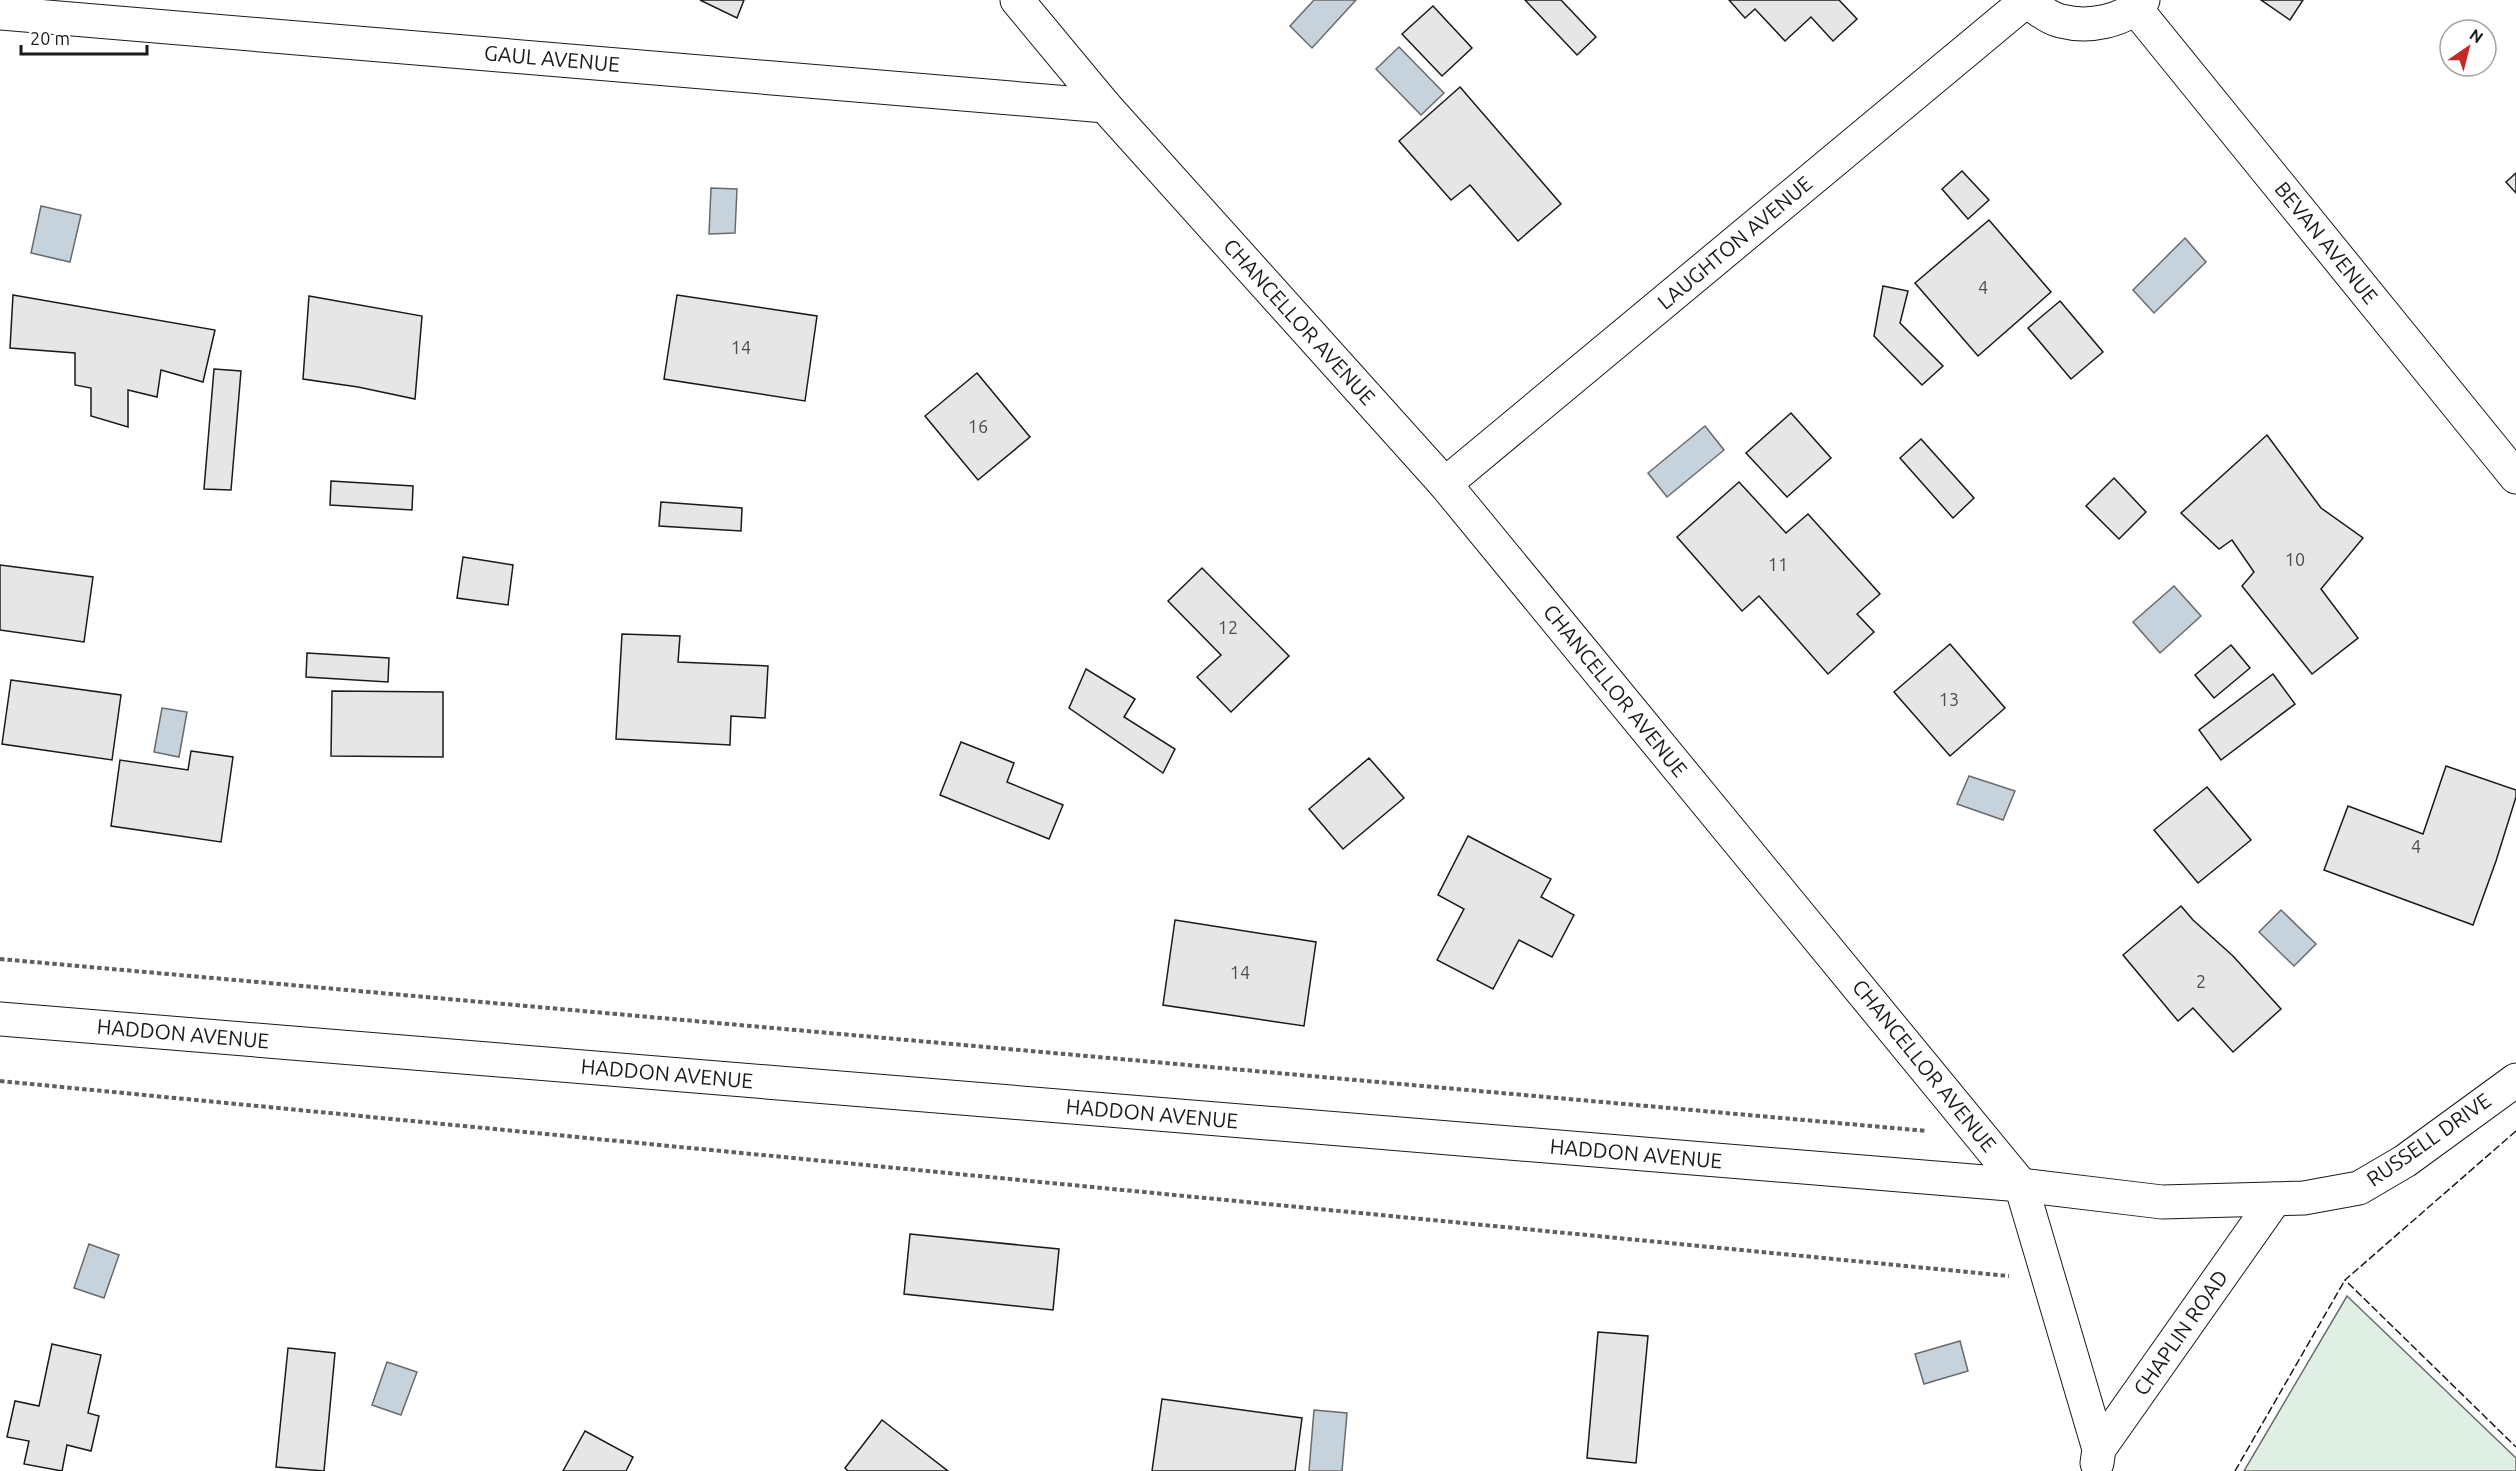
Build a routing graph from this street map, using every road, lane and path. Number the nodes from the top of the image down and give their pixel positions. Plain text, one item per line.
1 (1017, 0) edge
2 (2026, 0) edge
3 (2140, 4) edge
4 (0, 13) edge
5 (1105, 106) junction
6 (2516, 477) edge
7 (1445, 484) junction
8 (0, 959) edge
9 (0, 1019) edge
10 (2516, 1080) edge
11 (0, 1081) edge
12 (1981, 1136) junction
13 (2021, 1185) junction
14 (2289, 1199) junction
15 (2049, 1279) junction
16 (2098, 1460) edge

1 - 5 street, CHANCELLOR AVENUE
2 - 3 street
2 - 7 street, LAUGHTON AVENUE
3 - 6 street, BEVAN AVENUE
4 - 5 street, GAUL AVENUE
5 - 7 street, CHANCELLOR AVENUE
7 - 12 street, CHANCELLOR AVENUE
8 - 12 path
9 - 13 street, HADDON AVENUE
10 - 14 street, RUSSELL DRIVE
11 - 15 path
12 - 13 street, CHANCELLOR AVENUE
13 - 14 street, HADDON AVENUE
13 - 15 street, CHANCELLOR AVENUE
14 - 16 street, CHAPLIN ROAD
15 - 16 street, CHANCELLOR AVENUE

